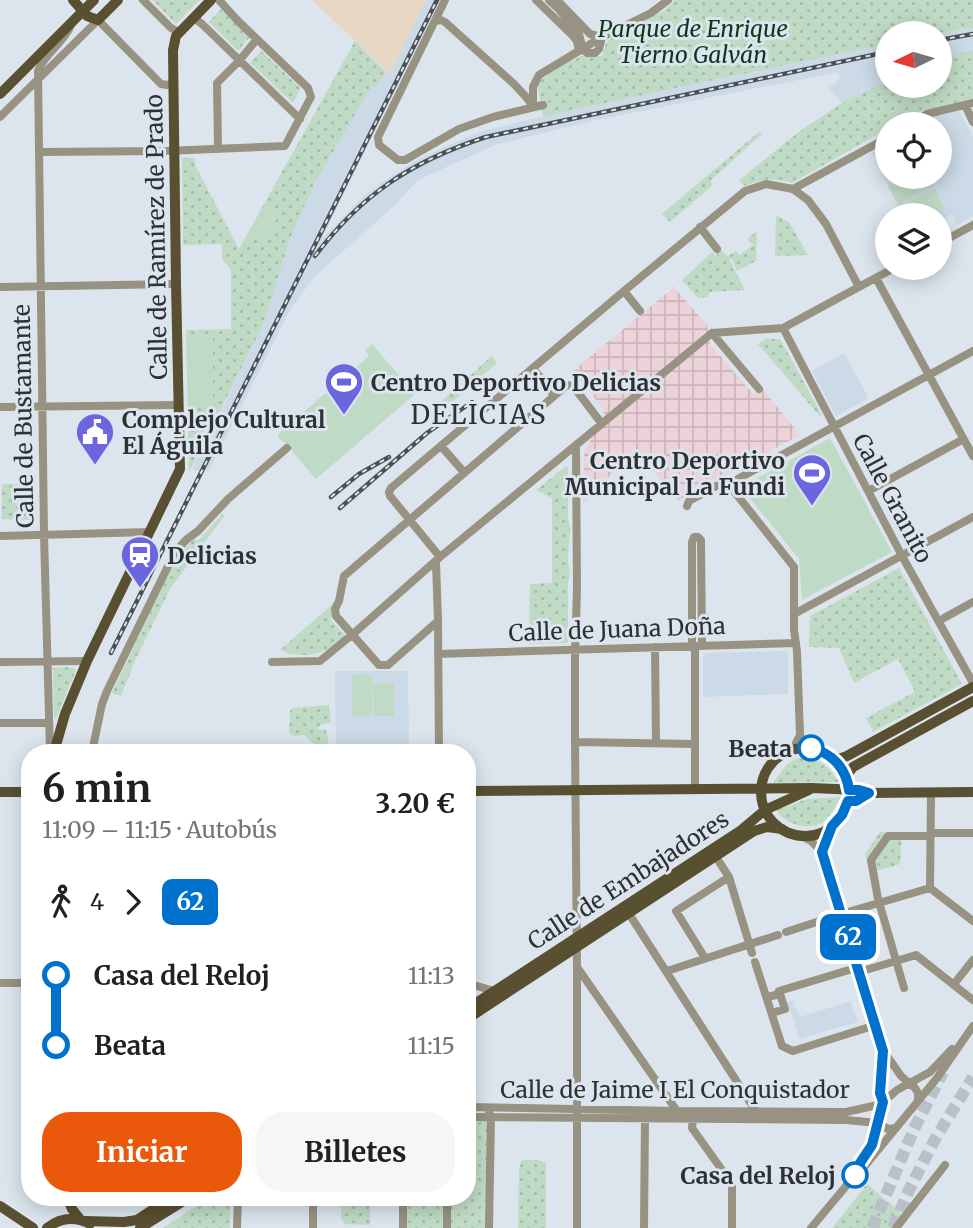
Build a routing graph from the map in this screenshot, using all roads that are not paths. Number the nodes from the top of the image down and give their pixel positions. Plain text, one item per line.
1 (73, 0) edge
2 (94, 0) edge
3 (118, 0) edge
4 (143, 0) edge
5 (211, 0) edge
6 (219, 0) edge
7 (536, 0) edge
8 (549, 0) edge
9 (557, 0) edge
10 (667, 0) edge
11 (444, 4) edge
12 (560, 11) junction
13 (83, 12) junction
14 (194, 18) junction
15 (98, 20) junction
16 (435, 21) junction
17 (72, 22) junction
18 (578, 22) junction
19 (179, 32) junction
20 (590, 34) junction
21 (602, 37) junction
22 (257, 40) junction
23 (581, 48) junction
24 (239, 61) junction
25 (38, 79) junction
26 (173, 83) junction
27 (534, 84) junction
28 (0, 94) edge
29 (969, 104) edge
30 (543, 105) dead end
31 (533, 106) junction
32 (935, 112) edge
33 (0, 117) edge
34 (300, 119) junction
35 (973, 122) edge
36 (875, 145) edge
37 (218, 149) junction
38 (174, 150) junction
39 (39, 152) junction
40 (793, 189) junction
41 (973, 225) edge
42 (700, 227) junction
43 (952, 236) edge
44 (717, 248) dead end
45 (875, 279) edge
46 (877, 280) edge
47 (176, 284) junction
48 (41, 286) junction
49 (0, 287) edge
50 (859, 287) junction
51 (624, 291) junction
52 (640, 311) dead end
53 (783, 328) junction
54 (712, 333) junction
55 (973, 351) edge
56 (533, 368) junction
57 (929, 375) junction
58 (759, 389) dead end
59 (551, 392) dead end
60 (178, 405) junction
61 (0, 407) edge
62 (42, 407) junction
63 (602, 425) junction
64 (833, 427) junction
65 (967, 437) edge
66 (441, 446) junction
67 (576, 446) junction
68 (287, 447) dead end
69 (973, 456) edge
70 (461, 470) dead end
71 (733, 485) junction
72 (872, 489) dead end
73 (687, 506) dead end
74 (973, 517) edge
75 (410, 519) junction
76 (150, 532) junction
77 (44, 535) junction
78 (0, 536) edge
79 (902, 556) junction
80 (438, 560) junction
81 (973, 603) edge
82 (794, 614) junction
83 (944, 618) dead end
84 (439, 621) junction
85 (353, 634) junction
86 (796, 643) junction
87 (697, 646) junction
88 (655, 647) junction
89 (575, 649) junction
90 (438, 654) junction
91 (47, 661) junction
92 (87, 661) junction
93 (0, 662) edge
94 (272, 662) dead end
95 (973, 685) edge
96 (973, 701) edge
97 (0, 723) edge
98 (49, 723) junction
99 (800, 735) junction
100 (575, 742) junction
101 (656, 743) junction
102 (51, 744) edge
103 (55, 744) edge
104 (94, 744) edge
105 (439, 744) edge
106 (695, 744) junction
107 (806, 748) junction
108 (793, 749) junction
109 (836, 760) junction
110 (846, 777) junction
111 (761, 789) junction
112 (812, 789) junction
113 (575, 790) junction
114 (695, 790) junction
115 (849, 790) junction
116 (476, 791) edge
117 (0, 792) edge
118 (21, 792) edge
119 (973, 792) edge
120 (869, 793) junction
121 (931, 793) junction
122 (848, 801) junction
123 (765, 810) junction
124 (832, 826) junction
125 (782, 830) junction
126 (973, 833) edge
127 (799, 835) junction
128 (928, 835) junction
129 (822, 852) junction
130 (716, 856) junction
131 (729, 877) junction
132 (930, 888) junction
133 (878, 901) junction
134 (627, 910) junction
135 (841, 914) junction
136 (973, 921) edge
137 (577, 942) junction
138 (752, 953) junction
139 (705, 958) junction
140 (973, 960) edge
141 (896, 962) junction
142 (577, 967) junction
143 (849, 970) dead end
144 (667, 971) junction
145 (859, 972) junction
146 (0, 983) edge
147 (21, 983) edge
148 (954, 984) junction
149 (476, 986) edge
150 (904, 988) dead end
151 (494, 991) junction
152 (782, 992) junction
153 (765, 995) junction
154 (973, 1000) edge
155 (476, 1003) edge
156 (476, 1012) edge
157 (772, 1013) junction
158 (876, 1025) junction
159 (973, 1026) edge
160 (960, 1043) junction
161 (883, 1051) junction
162 (909, 1084) junction
163 (918, 1100) junction
164 (883, 1103) junction
165 (476, 1107) edge
166 (486, 1108) junction
167 (654, 1111) junction
168 (677, 1111) junction
169 (755, 1112) junction
170 (576, 1113) junction
171 (476, 1117) edge
172 (491, 1117) junction
173 (645, 1118) junction
174 (693, 1119) junction
175 (766, 1120) junction
176 (878, 1123) junction
177 (896, 1128) junction
178 (945, 1165) dead end
179 (857, 1173) junction
180 (0, 1206) edge
181 (65, 1206) edge
182 (70, 1206) edge
183 (158, 1206) edge
184 (175, 1206) edge
185 (238, 1206) edge
186 (313, 1206) edge
187 (403, 1206) edge
188 (447, 1206) edge
189 (82, 1220) junction
190 (59, 1221) junction
191 (33, 1228) edge
192 (47, 1228) edge
193 (96, 1228) edge
194 (140, 1228) edge
195 (237, 1228) edge
196 (313, 1228) edge
197 (403, 1228) edge
198 (447, 1228) edge
199 (489, 1228) edge
200 (577, 1228) edge
201 (644, 1228) edge
202 (732, 1228) edge
203 (811, 1228) edge
204 (896, 1228) edge

1 - 13 main road
2 - 13 main road
3 - 15 main road
4 - 19 street
5 - 14 main road
6 - 22 street
7 - 23 street
8 - 12 street
9 - 18 street
10 - 21 street
11 - 16 street
11 - 27 street
12 - 18 street
12 - 23 street
13 - 15 main road
13 - 17 main road
14 - 19 main road
14 - 24 street
15 - 25 street
15 - 26 street
16 - 31 street
16 - 31 street
17 - 25 street
17 - 28 main road
18 - 20 street
19 - 26 main road, Calle de Ramírez de Prado
20 - 21 street
20 - 23 street
21 - 23 street
22 - 24 street
22 - 34 street
23 - 27 street
24 - 34 street
24 - 37 street
25 - 33 street
25 - 39 street, Calle de Bustamante
26 - 38 main road, Calle de Ramírez de Prado
27 - 31 street
29 - 32 street
29 - 35 street
30 - 31 street
34 - 37 street
36 - 40 street
37 - 38 street
38 - 39 street
38 - 47 main road, Calle de Ramírez de Prado
39 - 48 street, Calle de Bustamante
40 - 42 street
40 - 50 street
41 - 43 street
42 - 44 street
42 - 51 street
45 - 50 street
46 - 57 street
47 - 48 street
47 - 60 main road, Calle de Ramírez de Prado
48 - 49 street
48 - 62 street, Calle de Bustamante
50 - 53 street
51 - 52 street
51 - 56 street
53 - 54 street
53 - 64 street, Calle Granito
54 - 58 street
54 - 63 street
55 - 57 street
56 - 59 street
56 - 66 street
57 - 64 street
57 - 69 street
60 - 62 street
60 - 76 main road, Calle de Ramírez de Prado
61 - 62 street
62 - 77 street, Calle de Bustamante
63 - 67 street
63 - 75 street
64 - 71 street
64 - 79 street, Calle Granito
65 - 72 street
66 - 70 street
66 - 75 street
67 - 80 street
67 - 89 street
68 - 104 street
71 - 73 street
71 - 82 street
74 - 79 street
75 - 80 street
75 - 85 street
76 - 77 street
76 - 92 main road, Calle de Ramírez de Prado
77 - 78 street
77 - 91 street, Calle de Bustamante
79 - 82 street
79 - 95 street, Calle Granito
80 - 84 street
80 - 85 street
81 - 83 street
82 - 86 street
84 - 85 street
84 - 90 street
85 - 94 street
86 - 87 street, Calle de Juana Doña
86 - 99 street
87 - 87 street
87 - 88 street, Calle de Juana Doña
87 - 106 street
88 - 89 street, Calle de Juana Doña
88 - 101 street
89 - 90 street, Calle de Juana Doña
89 - 100 street
90 - 105 street
91 - 92 street
91 - 93 street
91 - 98 street, Calle de Bustamante
92 - 103 main road, Calle de Ramírez de Prado
95 - 109 main road
96 - 110 main road
97 - 98 street
98 - 102 street, Calle de Bustamante
99 - 107 street
99 - 108 street
100 - 101 street
100 - 113 street
101 - 106 street
106 - 114 street
107 - 108 main road
107 - 109 main road
108 - 111 main road
109 - 110 main road
110 - 115 main road
111 - 112 main road
111 - 114 main road
111 - 123 main road
112 - 115 main road
112 - 123 main road, Calle de Embajadores
113 - 114 main road
113 - 116 main road
113 - 137 street
115 - 120 main road
115 - 122 main road
117 - 118 main road
119 - 121 main road
120 - 121 main road
120 - 122 street
121 - 128 street
122 - 124 main road
123 - 125 main road
123 - 134 main road, Calle de Embajadores
124 - 127 main road
124 - 129 street
125 - 127 main road
125 - 130 main road, Calle de Embajadores
126 - 128 street
127 - 129 street
128 - 132 street
128 - 133 street
129 - 135 street
130 - 131 street
130 - 134 main road, Calle de Embajadores
131 - 138 street
131 - 139 street
132 - 133 street
132 - 136 street
133 - 135 street
133 - 141 street
134 - 137 main road, Calle de Embajadores
134 - 144 street
135 - 138 street
135 - 145 street
137 - 142 street
137 - 151 main road, Calle de Embajadores
137 - 156 main road, Calle de Embajadores
138 - 139 street
138 - 153 street
139 - 144 street
140 - 148 street
141 - 145 street
141 - 148 street
141 - 150 street
142 - 168 street
142 - 170 street
143 - 152 street
144 - 169 street
145 - 158 street
146 - 147 street
148 - 154 street
149 - 151 street
151 - 155 main road, Calle de Embajadores
152 - 153 street
152 - 157 street
153 - 157 street
157 - 158 street
158 - 161 street
159 - 160 street
160 - 162 street
160 - 163 street
161 - 162 street
161 - 164 street
162 - 163 street
162 - 164 street
163 - 177 street
164 - 169 street, Calle de Jaime I El Conquistador
164 - 176 street
165 - 166 street, Calle de Jaime I El Conquistador
166 - 170 street, Calle de Jaime I El Conquistador
166 - 172 street
167 - 168 street, Calle de Jaime I El Conquistador
167 - 170 street, Calle de Jaime I El Conquistador
167 - 173 street
168 - 169 street, Calle de Jaime I El Conquistador
169 - 175 street
170 - 172 street, Calle de Jaime I El Conquistador
170 - 173 street, Calle de Jaime I El Conquistador
170 - 200 street
171 - 172 street, Calle de Jaime I El Conquistador
172 - 199 street
173 - 174 street, Calle de Jaime I El Conquistador
173 - 201 street
174 - 175 street, Calle de Jaime I El Conquistador
174 - 202 street
175 - 176 street, Calle de Jaime I El Conquistador
176 - 177 street, Calle de Jaime I El Conquistador
176 - 179 street
177 - 179 street
178 - 204 street
179 - 203 street
180 - 191 main road
181 - 190 main road
182 - 189 main road
183 - 189 main road
184 - 194 main road
185 - 195 street
186 - 196 street
187 - 197 street
188 - 198 street
189 - 190 main road
189 - 193 main road
190 - 192 main road

